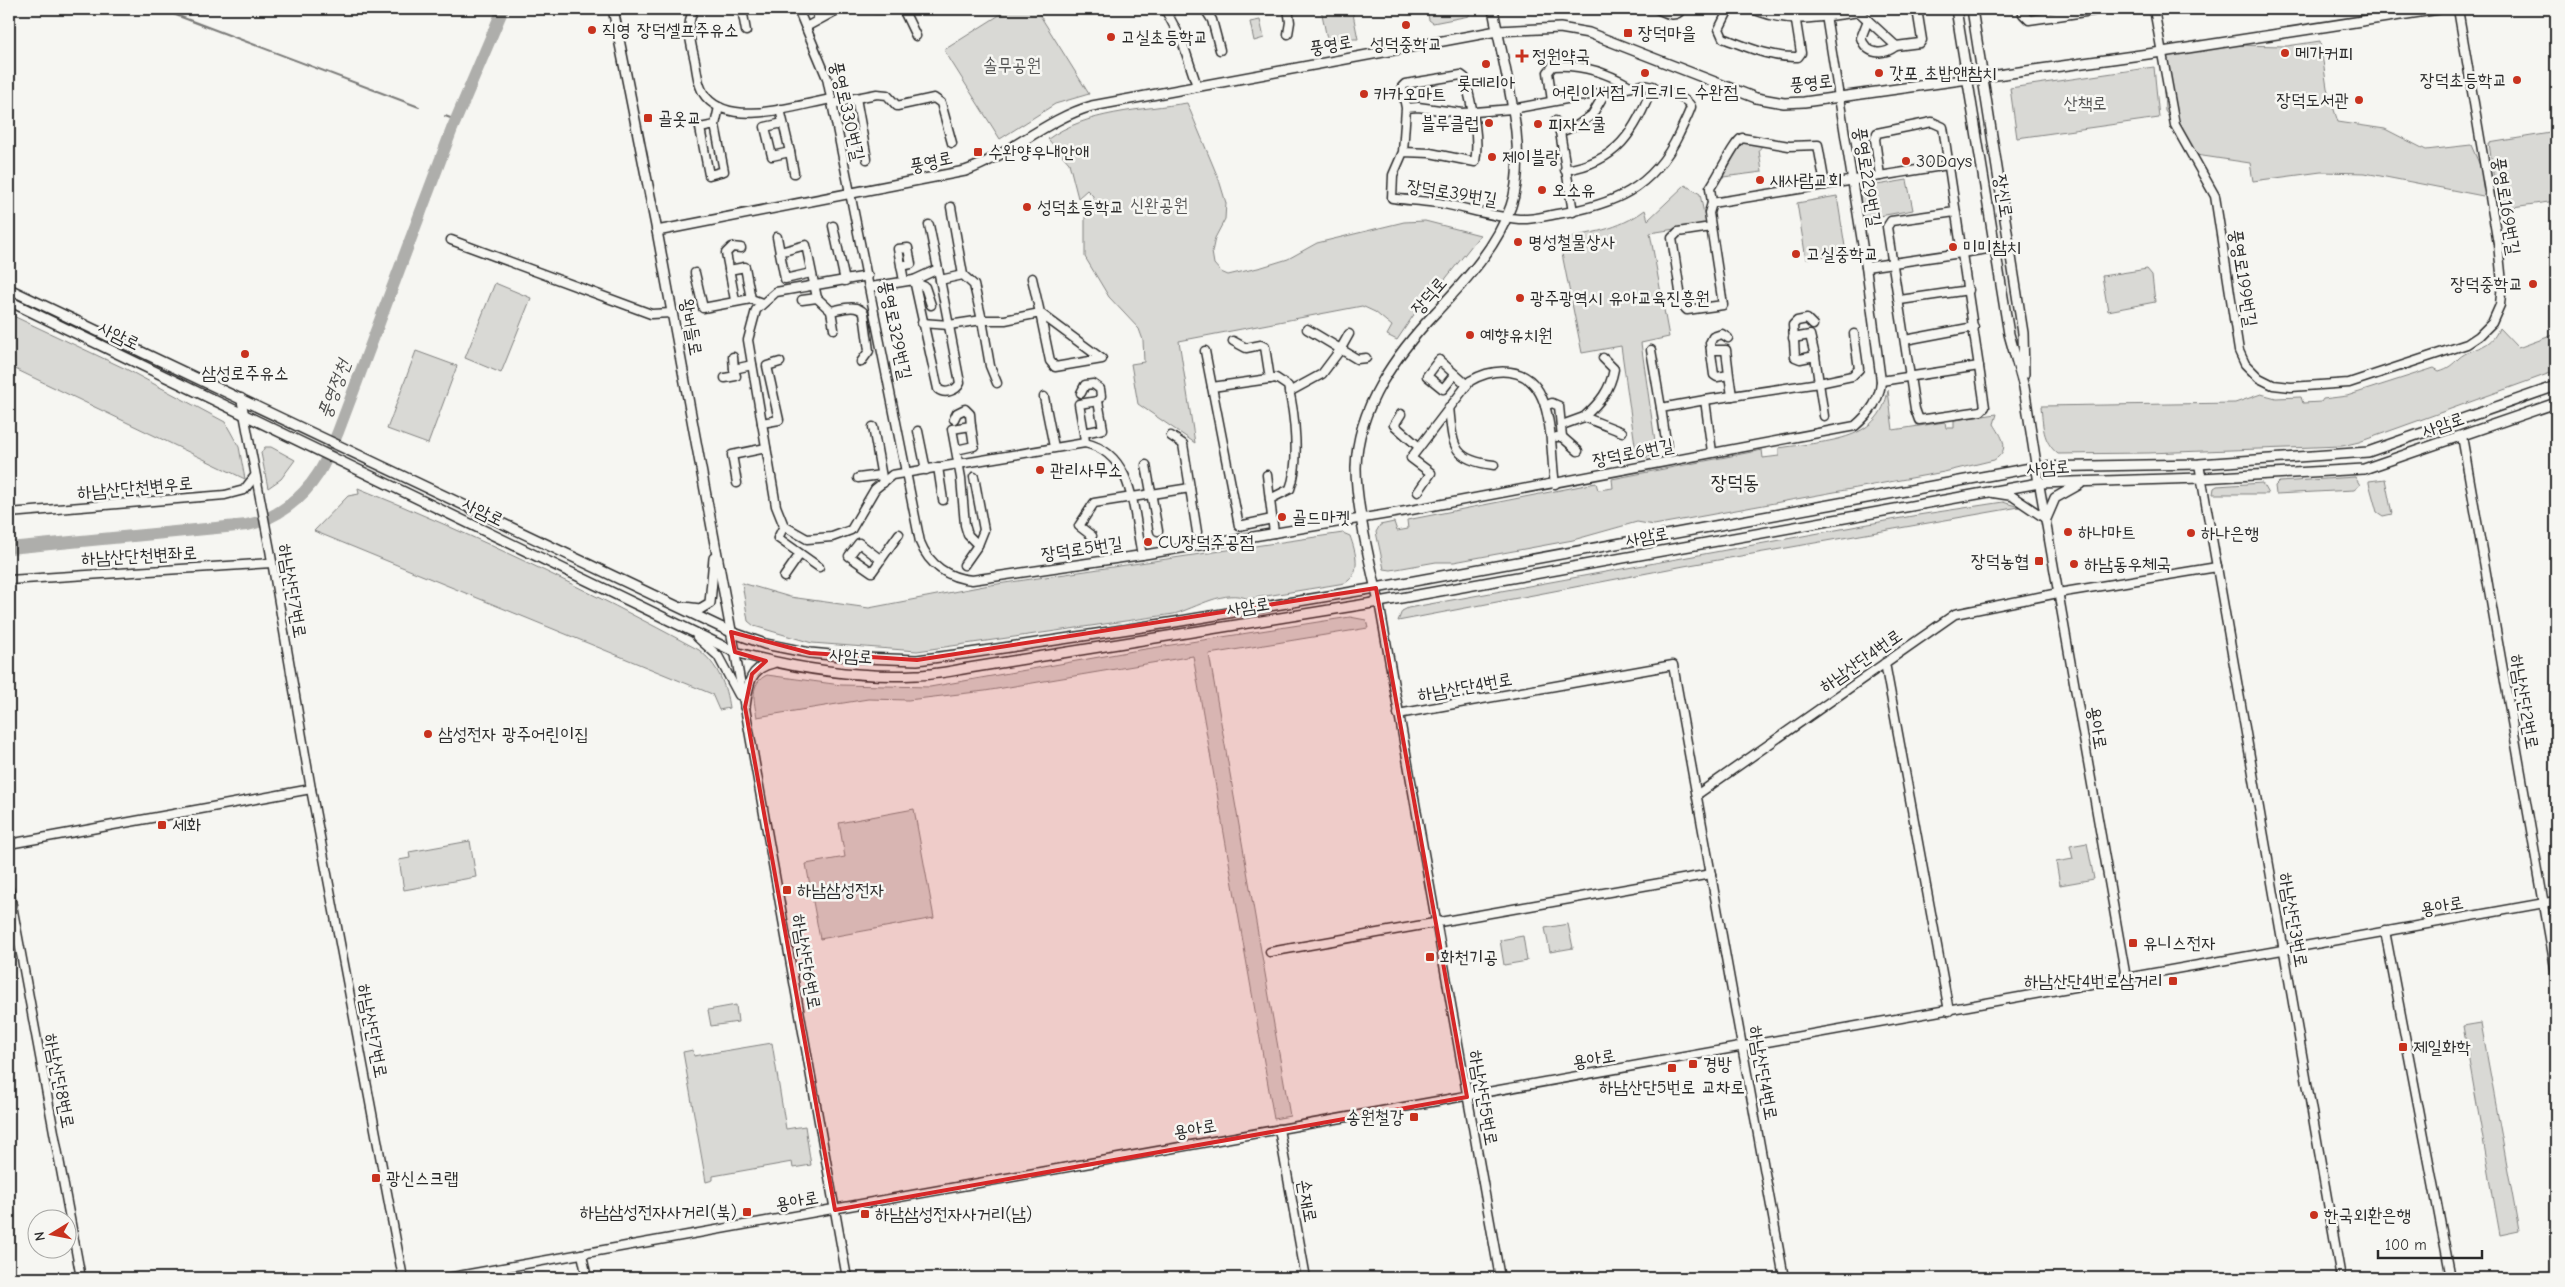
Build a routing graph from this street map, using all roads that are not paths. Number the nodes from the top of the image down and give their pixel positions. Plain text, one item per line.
1 (613, 9) edge
2 (694, 9) edge
3 (742, 9) edge
4 (798, 9) edge
5 (815, 9) edge
6 (839, 9) edge
7 (875, 9) edge
8 (894, 9) edge
9 (903, 9) edge
10 (1165, 9) edge
11 (1205, 9) edge
12 (1288, 9) edge
13 (1493, 9) edge
14 (1657, 9) edge
15 (1682, 9) edge
16 (1729, 9) edge
17 (1753, 9) edge
18 (1794, 9) edge
19 (1917, 9) edge
20 (1956, 9) edge
21 (1972, 9) edge
22 (2106, 9) edge
23 (2154, 9) edge
24 (2440, 9) edge
25 (2458, 9) edge
26 (2083, 10) edge
27 (1859, 11) edge
28 (1826, 12) edge
29 (2023, 12) edge
30 (1796, 19) junction
31 (819, 20) junction
32 (1868, 20) junction
33 (806, 27) junction
34 (746, 30) dead end
35 (1497, 31) junction
36 (1288, 34) dead end
37 (916, 36) dead end
38 (1896, 46) junction
39 (1220, 50) dead end
40 (2162, 52) junction
41 (1983, 78) junction
42 (1968, 80) junction
43 (1197, 86) junction
44 (1630, 86) junction
45 (1653, 86) junction
46 (1606, 91) junction
47 (1839, 97) junction
48 (856, 98) junction
49 (1552, 100) junction
50 (831, 101) junction
51 (719, 107) junction
52 (1406, 108) junction
53 (780, 109) junction
54 (1512, 109) junction
55 (1472, 112) junction
56 (1555, 120) dead end
57 (783, 123) junction
58 (715, 125) junction
59 (1560, 132) junction
60 (952, 143) dead end
61 (790, 152) junction
62 (1403, 152) junction
63 (867, 159) dead end
64 (1948, 165) junction
65 (1565, 170) junction
66 (794, 173) dead end
67 (1880, 176) junction
68 (1852, 181) junction
69 (1825, 185) junction
70 (850, 194) junction
71 (1712, 203) junction
72 (951, 207) dead end
73 (1573, 212) junction
74 (1955, 212) junction
75 (1506, 217) junction
76 (929, 225) dead end
77 (833, 226) dead end
78 (1711, 227) junction
79 (657, 231) junction
80 (777, 237) dead end
81 (451, 240) dead end
82 (741, 248) dead end
83 (1995, 248) junction
84 (780, 252) junction
85 (1962, 254) junction
86 (1893, 262) junction
87 (901, 266) dead end
88 (1866, 267) junction
89 (938, 269) junction
90 (729, 270) junction
91 (696, 273) dead end
92 (811, 273) junction
93 (963, 275) junction
94 (868, 276) junction
95 (1032, 278) dead end
96 (845, 280) junction
97 (940, 280) junction
98 (904, 281) junction
99 (914, 281) junction
100 (814, 286) junction
101 (870, 287) junction
102 (9, 289) edge
103 (1969, 290) junction
104 (817, 298) junction
105 (751, 299) junction
106 (735, 300) junction
107 (802, 300) dead end
108 (1900, 300) junction
109 (9, 301) edge
110 (762, 302) junction
111 (931, 305) dead end
112 (831, 312) junction
113 (672, 313) junction
114 (1040, 313) junction
115 (982, 320) junction
116 (922, 323) junction
117 (949, 325) junction
118 (1813, 325) dead end
119 (1974, 327) junction
120 (834, 329) dead end
121 (1307, 329) dead end
122 (1349, 334) dead end
123 (1854, 334) dead end
124 (1728, 338) dead end
125 (1793, 338) junction
126 (1904, 340) junction
127 (1234, 341) dead end
128 (1340, 350) junction
129 (1651, 350) dead end
130 (1205, 351) dead end
131 (1711, 351) junction
132 (1815, 356) junction
133 (733, 357) dead end
134 (1366, 358) dead end
135 (1603, 358) dead end
136 (780, 362) dead end
137 (861, 362) dead end
138 (752, 365) junction
139 (1979, 366) junction
140 (734, 369) junction
141 (2389, 370) joint
142 (1455, 374) dead end
143 (1729, 375) junction
144 (1910, 377) junction
145 (725, 378) dead end
146 (1270, 379) junction
147 (1881, 380) junction
148 (1819, 382) junction
149 (997, 383) dead end
150 (1467, 385) junction
151 (2556, 386) edge
152 (1212, 387) junction
153 (2024, 387) junction
154 (1289, 392) junction
155 (1080, 393) dead end
156 (1732, 396) junction
157 (1044, 397) dead end
158 (241, 398) junction
159 (1705, 400) junction
160 (1098, 401) junction
161 (2556, 403) edge
162 (1545, 406) junction
163 (1449, 407) junction
164 (1661, 408) junction
165 (1401, 414) dead end
166 (245, 416) junction
167 (1824, 416) dead end
168 (1584, 417) junction
169 (954, 419) dead end
170 (762, 423) junction
171 (1562, 425) junction
172 (971, 426) junction
173 (873, 427) dead end
174 (918, 430) dead end
175 (1622, 432) dead end
176 (1084, 433) junction
177 (1171, 436) dead end
178 (2462, 436) junction
179 (1562, 437) junction
180 (1550, 438) junction
181 (1085, 443) junction
182 (1418, 447) junction
183 (766, 448) junction
184 (1054, 448) junction
185 (1667, 448) dead end
186 (956, 450) junction
187 (1578, 451) dead end
188 (1712, 452) junction
189 (959, 464) junction
190 (2199, 464) junction
191 (1146, 465) dead end
192 (1494, 465) dead end
193 (938, 467) junction
194 (2036, 468) junction
195 (926, 470) junction
196 (908, 473) junction
197 (881, 475) junction
198 (1267, 475) dead end
199 (255, 476) junction
200 (974, 477) dead end
201 (858, 478) dead end
202 (2201, 478) junction
203 (737, 482) dead end
204 (2084, 482) junction
205 (883, 483) junction
206 (2039, 483) junction
207 (1555, 484) junction
208 (1190, 488) junction
209 (1418, 492) dead end
210 (1988, 492) junction
211 (1151, 493) junction
212 (1130, 497) junction
213 (1270, 499) junction
214 (943, 500) dead end
215 (9, 513) edge
216 (1362, 518) junction
217 (1272, 519) junction
218 (2046, 519) junction
219 (784, 526) junction
220 (851, 530) junction
221 (1158, 531) dead end
222 (1197, 532) dead end
223 (1274, 533) junction
224 (899, 534) dead end
225 (1092, 536) dead end
226 (714, 542) junction
227 (859, 543) junction
228 (978, 545) junction
229 (800, 554) junction
230 (1142, 555) junction
231 (881, 560) junction
232 (272, 563) junction
233 (964, 565) dead end
234 (819, 566) dead end
235 (2217, 567) junction
236 (784, 577) dead end
237 (9, 580) edge
238 (1376, 588) junction
239 (2058, 593) junction
240 (1379, 602) junction
241 (677, 606) junction
242 (688, 629) junction
243 (731, 632) junction
244 (735, 652) junction
245 (776, 662) junction
246 (1884, 663) junction
247 (744, 707) junction
248 (1398, 714) junction
249 (311, 789) junction
250 (1698, 794) junction
251 (9, 844) edge
252 (1712, 874) junction
253 (9, 889) edge
254 (2556, 901) edge
255 (2544, 903) junction
256 (1438, 923) junction
257 (2385, 931) junction
258 (2283, 950) junction
259 (1270, 952) dead end
260 (2556, 973) edge
261 (2126, 978) junction
262 (1949, 1011) junction
263 (1743, 1048) junction
264 (1467, 1097) junction
265 (1279, 1129) junction
266 (835, 1210) junction
267 (582, 1254) junction
268 (81, 1278) edge
269 (403, 1278) edge
270 (447, 1278) edge
271 (587, 1278) edge
272 (847, 1278) edge
273 (1306, 1278) edge
274 (1500, 1278) edge
275 (1784, 1278) edge
276 (2341, 1278) edge
277 (2451, 1278) edge

1 - 79 main road, 왕버들로
2 - 51 street
3 - 34 street
4 - 33 street, 풍영로330번길
5 - 31 street
6 - 31 street
7 - 8 street
9 - 37 street
10 - 43 street
11 - 39 street
12 - 36 street
13 - 35 main road, 장덕로
14 - 15 street
16 - 30 street
17 - 30 street
18 - 30 street
19 - 38 street
20 - 42 main road, 장신로
21 - 41 main road, 장신로
22 - 26 street
23 - 40 street, 풍영로199번길
24 - 40 main road, 풍영로
25 - 141 street, 풍영로169번길
26 - 29 street
27 - 28 street
27 - 32 street
28 - 30 street
28 - 47 street, 풍영로229번길
31 - 33 street
32 - 38 street
32 - 38 street
33 - 50 street, 풍영로330번길
35 - 43 main road, 풍영로
35 - 47 main road, 풍영로
35 - 54 main road, 장덕로
40 - 41 main road, 풍영로
40 - 141 street, 풍영로199번길
41 - 42 main road, 풍영로
41 - 153 main road, 장신로
42 - 47 main road, 풍영로
42 - 83 main road, 장신로
43 - 70 main road, 풍영로
44 - 45 street
44 - 46 street
44 - 49 street
45 - 65 street
45 - 73 street
46 - 49 street
46 - 59 street
47 - 68 street, 풍영로229번길
48 - 50 street
48 - 60 street
48 - 63 street
49 - 54 street
50 - 53 street
50 - 70 street, 풍영로330번길
51 - 53 street
51 - 58 street
52 - 55 street
52 - 55 street, 장덕로39번길
52 - 62 street, 장덕로39번길
53 - 57 street
54 - 55 street
54 - 75 main road, 장덕로
55 - 62 street
56 - 59 street
57 - 61 street
57 - 61 street
58 - 58 street
59 - 65 street
61 - 66 street
62 - 75 street, 장덕로39번길
64 - 67 street
64 - 67 street
64 - 74 street
65 - 73 street
67 - 68 street
68 - 69 street
68 - 88 street, 풍영로229번길
69 - 71 street
69 - 71 street
70 - 79 main road, 풍영로
70 - 94 street, 풍영로329번길
71 - 78 street
72 - 93 street
73 - 75 street
74 - 85 street
74 - 86 street
75 - 216 main road, 장덕로
76 - 89 street
77 - 96 street
78 - 78 street
79 - 113 main road, 왕버들로
80 - 84 street
81 - 113 street
82 - 90 street
83 - 85 street
83 - 153 main road, 장신로
84 - 92 street
84 - 92 street
85 - 86 street
85 - 103 street
86 - 88 street
86 - 108 street
87 - 98 street
88 - 147 street, 풍영로229번길
89 - 97 street
89 - 99 street
90 - 105 street
90 - 106 street
91 - 106 street
92 - 100 street
93 - 97 street
93 - 115 street
94 - 96 street
94 - 101 street, 풍영로329번길
95 - 114 street
96 - 100 street
97 - 117 street
98 - 99 street
98 - 101 street
99 - 111 street
99 - 116 street
100 - 104 street
100 - 110 street
101 - 196 street, 풍영로329번길
102 - 158 main road, 사암로
103 - 108 street
103 - 119 street
104 - 107 street
104 - 112 street
105 - 106 street
105 - 110 street
108 - 126 street
109 - 166 main road, 사암로
110 - 138 street
112 - 120 street
112 - 137 street
113 - 226 main road, 왕버들로
114 - 114 street
114 - 115 street
115 - 117 street
115 - 149 street
116 - 117 street
116 - 117 street
118 - 125 street
119 - 126 street
119 - 139 street
121 - 128 street
122 - 128 street
123 - 148 street
124 - 131 street
125 - 132 street
125 - 132 street
126 - 144 street
127 - 146 street
128 - 134 street
128 - 154 street
129 - 164 street
130 - 152 street
131 - 143 street
131 - 143 street
132 - 148 street
133 - 140 street
135 - 168 street
136 - 170 street
138 - 140 street
138 - 170 street
139 - 144 street
139 - 144 street
140 - 145 street
142 - 150 street
143 - 156 street
144 - 147 street
146 - 152 street
146 - 154 street
147 - 188 street, 장덕로6번길
148 - 156 street
148 - 167 street
150 - 162 street
150 - 163 street
151 - 190 main road, 사암로
152 - 217 street
153 - 194 main road, 장신로
154 - 213 street
155 - 160 street
156 - 159 street
157 - 184 street
158 - 166 street, 하남산단7번로
158 - 241 main road, 사암로
159 - 164 street
159 - 188 street
160 - 176 street
160 - 176 street
161 - 178 main road, 사암로
162 - 171 street
162 - 180 street
163 - 182 street
163 - 192 street
164 - 185 street
165 - 182 street
166 - 199 street, 하남산단7번로
166 - 242 main road, 사암로
168 - 171 street
168 - 175 street
169 - 172 street
170 - 183 street
171 - 179 street
172 - 186 street
172 - 186 street
173 - 197 street
174 - 195 street
176 - 181 street
177 - 208 street
178 - 202 main road, 사암로
178 - 255 street, 하남산단2번로
179 - 180 street
179 - 187 street
180 - 207 street
181 - 184 street
181 - 212 street
182 - 209 street
183 - 203 street
183 - 219 street
184 - 189 street
186 - 189 street
188 - 207 street, 장덕로6번길
189 - 193 street
189 - 228 street
190 - 194 main road, 사암로
190 - 202 street, 하남산단3번로
191 - 211 street
193 - 195 street
193 - 214 street
194 - 206 main road, 장신로
194 - 238 main road, 사암로
195 - 196 street
196 - 205 street
196 - 230 street, 장덕로5번길
197 - 201 street
197 - 205 street
198 - 213 street
199 - 215 street, 하남산단천변우로
199 - 232 street, 하남산단7번로
200 - 228 street
202 - 204 main road, 사암로
202 - 235 street, 하남산단3번로
204 - 206 main road, 사암로
204 - 218 main road
205 - 220 street
206 - 210 main road, 사암로
206 - 218 street, 용아로
207 - 216 street, 장덕로6번길
208 - 211 street
208 - 222 street
210 - 218 street
210 - 240 main road, 사암로
211 - 212 street
211 - 221 street
212 - 225 street
212 - 230 street
213 - 217 street
216 - 223 street, 장덕로5번길
216 - 238 main road, 장덕로
217 - 223 street
218 - 239 street, 용아로
219 - 220 street
219 - 229 street
220 - 227 street
223 - 230 street, 장덕로5번길
224 - 231 street
226 - 241 main road
226 - 243 main road, 왕버들로
227 - 231 street
227 - 231 street
228 - 233 street
229 - 234 street
229 - 236 street
232 - 237 street, 하남산단천변좌로
232 - 249 street, 하남산단7번로
235 - 239 street
235 - 258 street, 하남산단3번로
238 - 240 main road, 장덕로
238 - 243 main road, 사암로
239 - 246 street, 하남산단4번로
239 - 261 street, 용아로
240 - 245 main road, 사암로
240 - 248 street, 하남산단5번로
241 - 243 main road, 사암로
242 - 244 main road, 사암로
242 - 247 street
243 - 244 main road, 왕버들로
244 - 245 main road, 사암로
244 - 247 street, 하남산단6번로
245 - 247 main road
246 - 250 street, 하남산단4번로
246 - 262 street
247 - 266 street, 하남산단6번로
248 - 250 street, 하남산단4번로
248 - 256 street, 하남산단5번로
249 - 251 street
249 - 269 street, 하남산단7번로
250 - 252 street, 하남산단4번로
252 - 256 street
252 - 263 street, 하남산단4번로
253 - 268 street, 하남산단8번로
254 - 255 street, 용아로
255 - 257 street, 용아로
255 - 260 street, 하남산단2번로
256 - 259 street
256 - 264 street, 하남산단5번로
257 - 258 street, 용아로
257 - 277 street
258 - 261 street, 용아로
258 - 276 street, 하남산단3번로
261 - 262 street, 용아로
262 - 263 street, 용아로
263 - 264 street, 용아로
263 - 275 street, 하남산단4번로
264 - 265 street, 용아로
264 - 274 street, 하남산단5번로
265 - 266 street, 용아로
265 - 273 street, 손재로
266 - 267 street, 용아로
266 - 272 street, 하남산단6번로
267 - 270 street, 용아로
267 - 271 street

